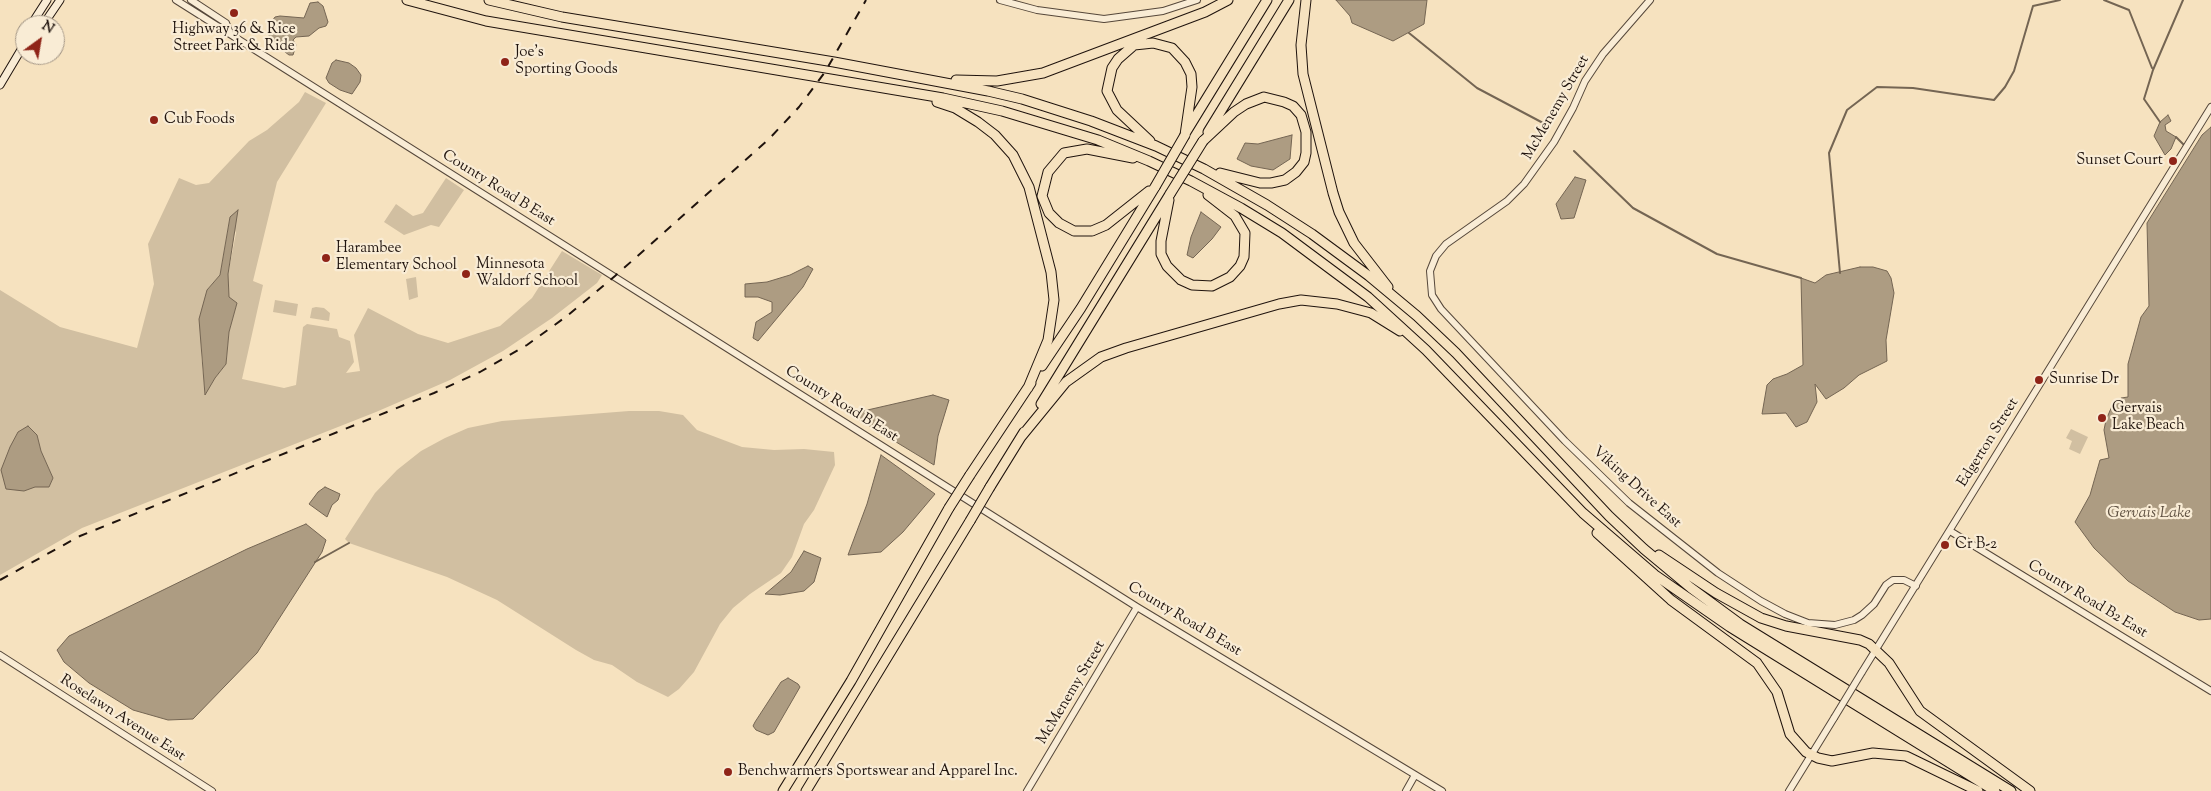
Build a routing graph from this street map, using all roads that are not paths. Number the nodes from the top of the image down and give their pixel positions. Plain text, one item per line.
1 (47, 0) edge
2 (60, 0) edge
3 (176, 0) edge
4 (191, 0) edge
5 (407, 0) edge
6 (430, 0) edge
7 (489, 0) edge
8 (1000, 0) edge
9 (1197, 0) edge
10 (1228, 0) edge
11 (1267, 0) edge
12 (1289, 0) edge
13 (1306, 0) edge
14 (1650, 0) edge
15 (37, 15) edge
16 (50, 15) edge
17 (546, 30) junction
18 (230, 33) junction
19 (15, 61) edge
20 (890, 73) junction
21 (0, 85) edge
22 (894, 90) junction
23 (2211, 107) edge
24 (1185, 133) junction
25 (1203, 141) junction
26 (1156, 146) junction
27 (1147, 160) junction
28 (1204, 169) junction
29 (1191, 181) junction
30 (1153, 188) junction
31 (1169, 196) junction
32 (1455, 238) joint
33 (1407, 307) junction
34 (1426, 350) junction
35 (1028, 388) junction
36 (1021, 437) junction
37 (1539, 467) junction
38 (1622, 528) junction
39 (1950, 531) junction
40 (1916, 586) junction
41 (1137, 607) junction
42 (1876, 649) junction
43 (0, 655) edge
44 (2211, 691) edge
45 (1811, 755) junction
46 (1415, 775) junction
47 (212, 791) edge
48 (783, 791) edge
49 (806, 791) edge
50 (1027, 791) edge
51 (1406, 791) edge
52 (1442, 791) edge
53 (1789, 791) edge
54 (1978, 791) edge
55 (1995, 791) edge
56 (2011, 791) edge
57 (2030, 791) edge

1 - 15 main road
2 - 16 main road
3 - 18 street, County Road B East
4 - 18 street, County Road B East
5 - 17 highway
6 - 17 highway
7 - 20 highway
8 - 9 street
10 - 20 highway
11 - 24 highway
12 - 25 highway
13 - 33 highway
14 - 32 street, McMenemy Street
17 - 22 highway
18 - 41 street, County Road B East
19 - 21 main road
20 - 26 highway
22 - 27 highway
22 - 35 highway
23 - 39 street, Edgerton Street
24 - 26 highway
24 - 30 highway, bridge
25 - 28 highway
25 - 31 highway, bridge
26 - 28 highway
27 - 29 highway
27 - 30 highway
28 - 33 highway
29 - 31 highway
29 - 34 highway
30 - 35 highway
31 - 36 highway
32 - 40 street, Viking Drive East
33 - 38 highway
34 - 36 highway
34 - 37 highway
35 - 48 highway, bridge
36 - 49 highway, bridge
37 - 45 highway
37 - 55 highway
38 - 42 highway
38 - 56 highway
39 - 40 street, Edgerton Street
39 - 44 street, County Road B2 East
40 - 42 street, Edgerton Street
41 - 46 street, County Road B East
41 - 50 street, McMenemy Street
42 - 45 street, Edgerton Street, bridge
42 - 57 highway
43 - 47 street, Roselawn Avenue East
45 - 53 street, Edgerton Street
45 - 54 highway
46 - 51 street
46 - 52 street, County Road B East

